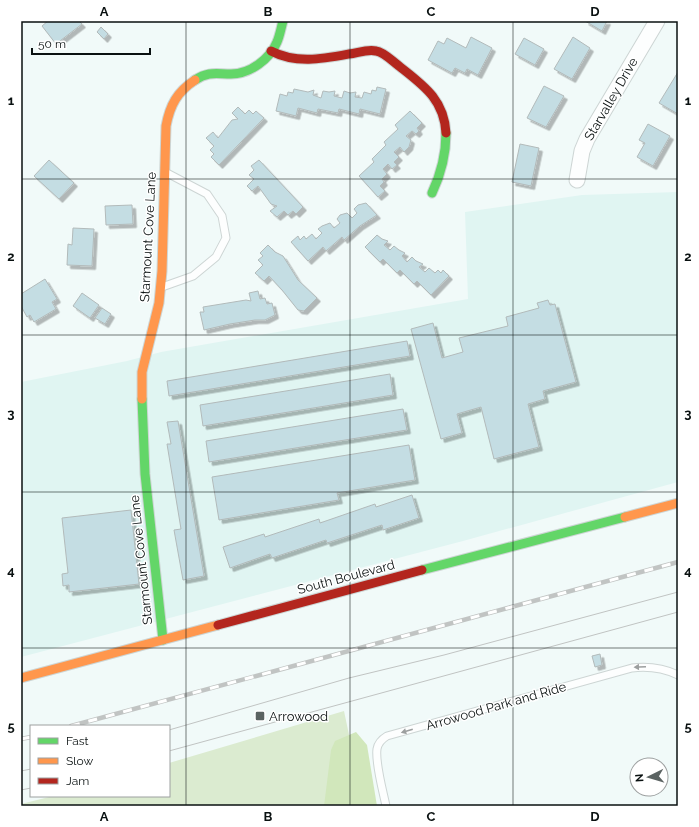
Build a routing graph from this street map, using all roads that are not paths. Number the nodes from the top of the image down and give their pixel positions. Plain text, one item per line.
1 (283, 21) edge
2 (656, 21) edge
3 (271, 51) junction
4 (164, 172) junction
5 (577, 180) dead end
6 (432, 193) dead end
7 (160, 287) junction
8 (678, 503) edge
9 (163, 640) junction
10 (678, 675) edge
11 (21, 678) edge
12 (386, 806) edge

1 - 3 street, Starmount Cove Lane
2 - 5 street, Starvalley Drive
3 - 4 street, Starmount Cove Lane
3 - 6 street
4 - 7 street, Starmount Cove Lane
4 - 7 lane
7 - 9 street, Starmount Cove Lane
8 - 9 street, South Boulevard
9 - 11 street, South Boulevard
10 -> 12 lane, Arrowood Park and Ride

